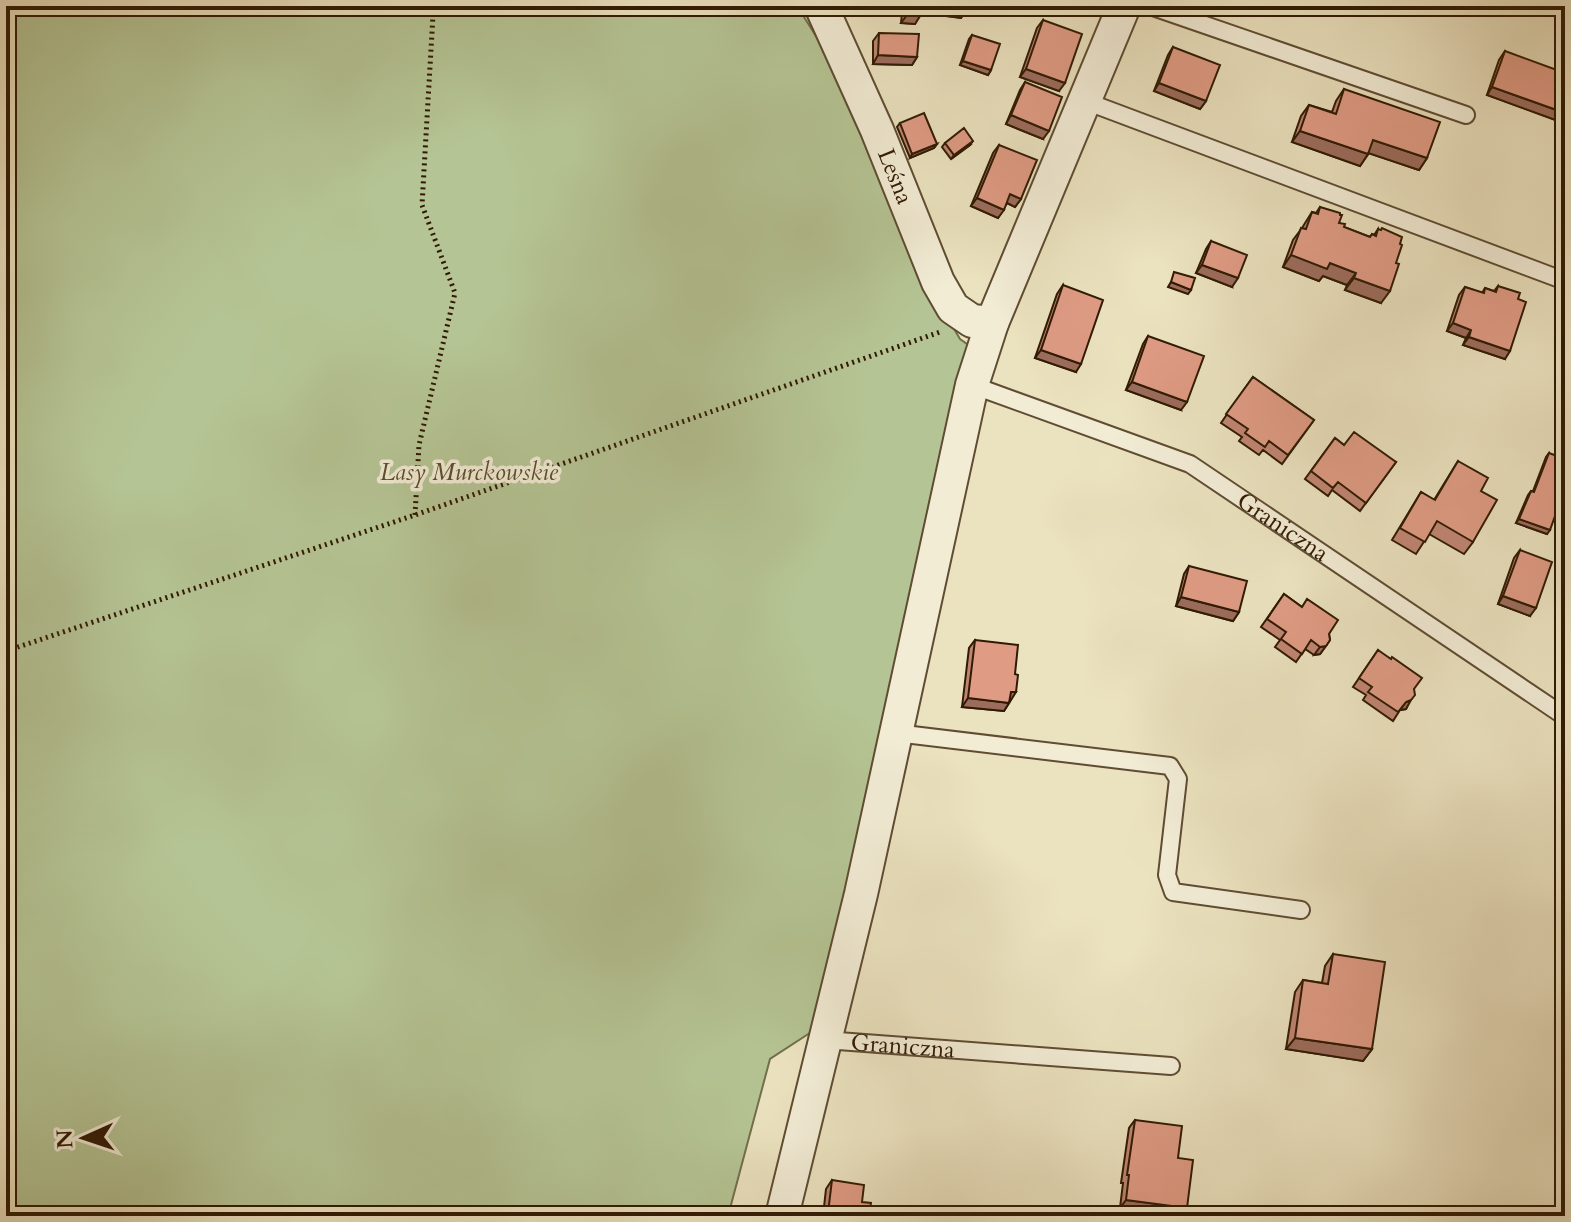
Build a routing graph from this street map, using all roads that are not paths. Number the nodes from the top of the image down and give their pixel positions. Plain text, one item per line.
1 (821, 6) edge
2 (1124, 6) edge
3 (1150, 6) edge
4 (1085, 101) junction
5 (1466, 115) dead end
6 (1565, 281) edge
7 (982, 322) junction
8 (972, 385) junction
9 (1565, 713) edge
10 (896, 733) junction
11 (1301, 910) dead end
12 (825, 1040) junction
13 (1171, 1066) dead end
14 (782, 1216) edge

1 - 7 street, Leśna
2 - 4 street, Graniczna
3 - 5 lane
4 - 6 lane
4 - 7 street, Graniczna
7 - 8 street, Graniczna
8 - 9 lane, Graniczna
8 - 10 street, Graniczna
10 - 11 lane
10 - 12 street, Graniczna
12 - 13 lane, Graniczna
12 - 14 street, Graniczna

